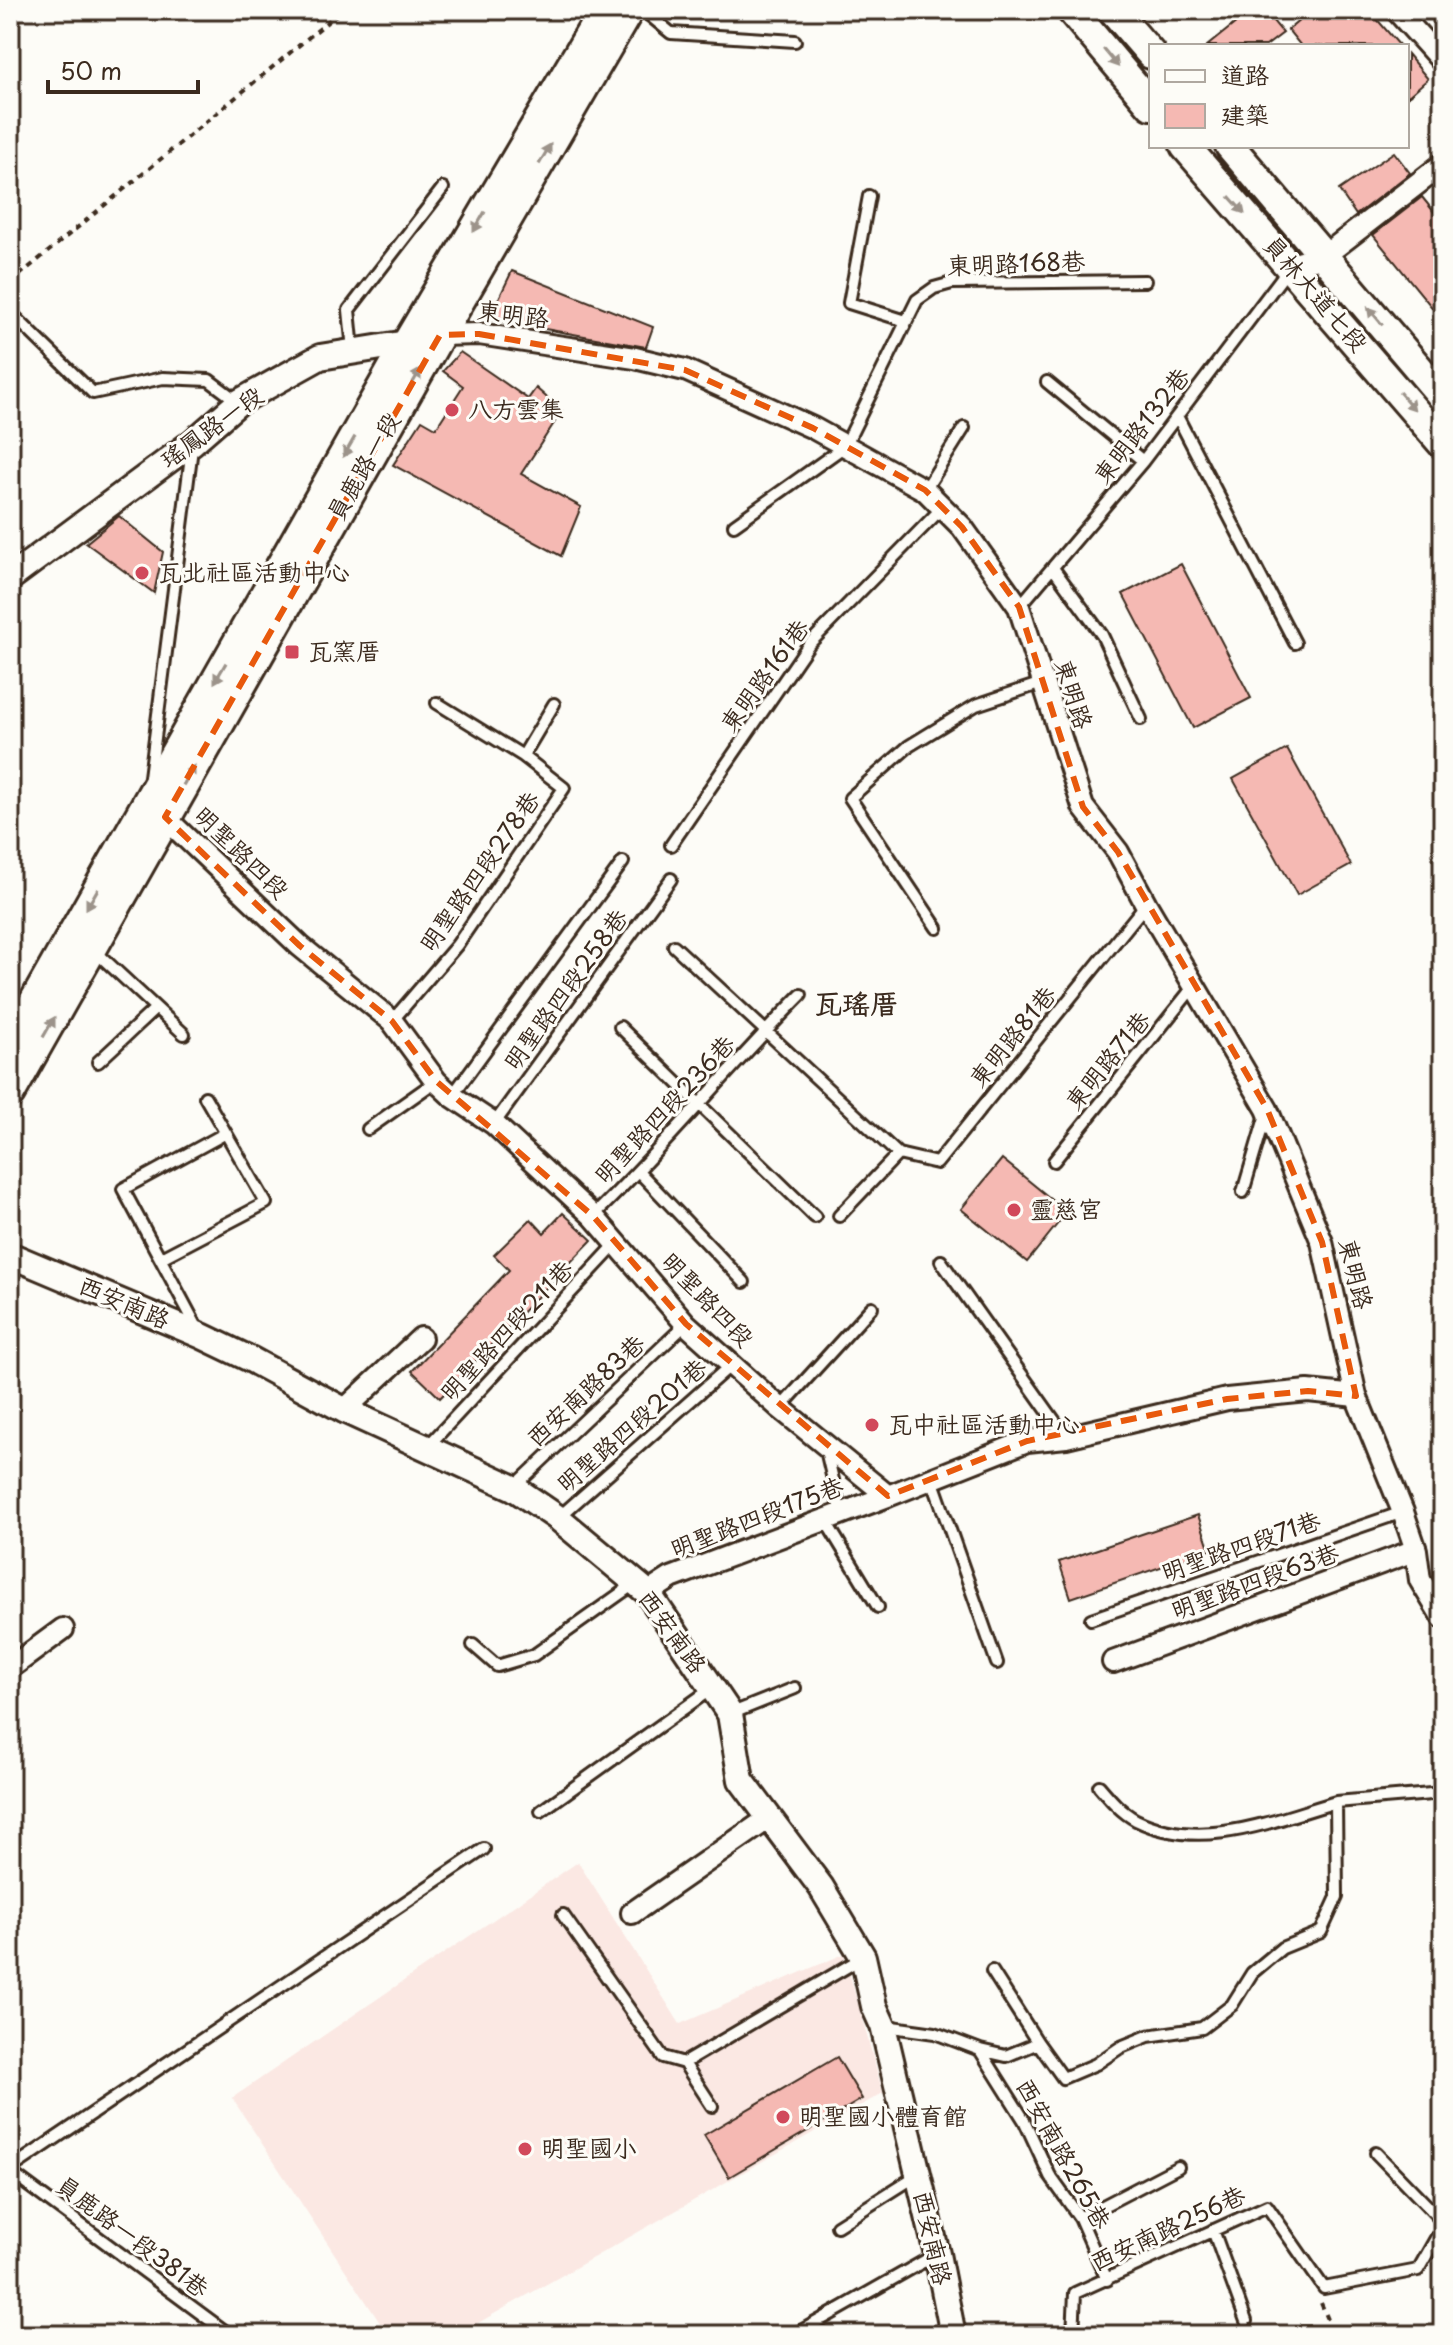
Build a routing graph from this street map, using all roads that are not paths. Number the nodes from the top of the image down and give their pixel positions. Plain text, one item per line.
1 (604, 10) edge
2 (629, 10) edge
3 (643, 10) edge
4 (1071, 10) edge
5 (1113, 10) edge
6 (1396, 10) edge
7 (795, 41) dead end
8 (1149, 52) edge
9 (1443, 62) edge
10 (1149, 103) edge
11 (1187, 148) edge
12 (1232, 148) edge
13 (1443, 164) edge
14 (443, 188) dead end
15 (869, 196) dead end
16 (1324, 256) junction
17 (1291, 265) junction
18 (1145, 281) dead end
19 (10, 312) edge
20 (906, 321) junction
21 (440, 335) junction
22 (407, 343) junction
23 (353, 352) junction
24 (1047, 382) dead end
25 (1443, 397) edge
26 (239, 402) junction
27 (1177, 416) junction
28 (964, 428) dead end
29 (193, 442) junction
30 (1443, 444) edge
31 (845, 446) junction
32 (1143, 461) junction
33 (925, 490) junction
34 (941, 509) junction
35 (734, 525) dead end
36 (1053, 568) junction
37 (10, 578) edge
38 (1019, 607) junction
39 (1295, 643) dead end
40 (1042, 683) junction
41 (437, 703) dead end
42 (554, 704) dead end
43 (1141, 719) dead end
44 (523, 756) junction
45 (156, 810) junction
46 (671, 845) dead end
47 (623, 862) dead end
48 (671, 879) dead end
49 (1146, 904) junction
50 (937, 928) dead end
51 (674, 946) dead end
52 (93, 949) junction
53 (1194, 986) junction
54 (801, 995) dead end
55 (156, 1008) junction
56 (392, 1021) junction
57 (620, 1027) dead end
58 (766, 1030) junction
59 (184, 1034) dead end
60 (10, 1044) edge
61 (98, 1062) dead end
62 (436, 1081) junction
63 (10, 1094) edge
64 (452, 1096) junction
65 (205, 1097) dead end
66 (699, 1104) junction
67 (1267, 1109) junction
68 (494, 1124) junction
69 (368, 1129) dead end
70 (226, 1133) junction
71 (898, 1154) junction
72 (1054, 1161) dead end
73 (639, 1172) junction
74 (1243, 1192) dead end
75 (593, 1216) junction
76 (839, 1216) dead end
77 (815, 1217) dead end
78 (618, 1242) junction
79 (10, 1255) edge
80 (161, 1258) junction
81 (941, 1261) dead end
82 (744, 1282) dead end
83 (872, 1307) dead end
84 (686, 1324) junction
85 (202, 1336) junction
86 (421, 1338) dead end
87 (732, 1364) junction
88 (1356, 1396) junction
89 (780, 1408) junction
90 (344, 1410) junction
91 (1066, 1437) junction
92 (825, 1445) junction
93 (427, 1448) junction
94 (932, 1479) junction
95 (514, 1488) junction
96 (888, 1496) junction
97 (1403, 1512) junction
98 (833, 1517) junction
99 (558, 1518) junction
100 (1416, 1550) junction
101 (642, 1588) junction
102 (878, 1607) dead end
103 (1443, 1618) edge
104 (1091, 1619) dead end
105 (63, 1629) dead end
106 (473, 1645) dead end
107 (1113, 1662) dead end
108 (997, 1663) dead end
109 (10, 1668) edge
110 (712, 1687) junction
111 (795, 1688) dead end
112 (730, 1714) junction
113 (1099, 1786) dead end
114 (1443, 1793) edge
115 (1336, 1802) junction
116 (541, 1811) dead end
117 (769, 1818) junction
118 (484, 1849) dead end
119 (632, 1913) dead end
120 (563, 1915) dead end
121 (863, 1957) junction
122 (992, 1971) dead end
123 (883, 2026) junction
124 (1038, 2043) junction
125 (980, 2050) junction
126 (684, 2063) junction
127 (712, 2106) dead end
128 (1376, 2153) dead end
129 (1178, 2167) dead end
130 (10, 2170) edge
131 (918, 2175) junction
132 (1080, 2218) junction
133 (1443, 2224) edge
134 (837, 2226) dead end
135 (1213, 2230) junction
136 (937, 2254) junction
137 (1107, 2280) junction
138 (1246, 2321) dead end
139 (230, 2335) edge
140 (794, 2335) edge
141 (953, 2335) edge
142 (1073, 2335) edge

1 -> 22 main road, 員鹿路一段
21 -> 2 main road, 員鹿路一段
3 - 7 lane
4 -> 10 main road
5 - 8 main road
6 - 9 street
11 -> 17 main road, 員林大道七段
12 - 16 main road, 員林大道七段
13 - 16 street
14 - 23 lane
15 - 20 lane
16 - 17 street
25 -> 16 main road, 員林大道七段
17 - 27 lane, 東明路132巷
17 -> 30 main road, 員林大道七段
18 - 20 lane, 東明路168巷
19 - 26 lane
20 - 31 lane, 東明路168巷
21 - 22 street, 瑤鳳路一段
21 - 31 street, 東明路
45 -> 21 main road, 員鹿路一段
22 - 23 street, 瑤鳳路一段
22 -> 45 main road, 員鹿路一段
23 - 26 street, 瑤鳳路一段
24 - 32 lane
26 - 29 street, 瑤鳳路一段
27 - 32 lane, 東明路132巷
27 - 39 lane
28 - 33 lane
29 - 37 street, 瑤鳳路一段
29 - 45 lane
31 - 33 street, 東明路
31 - 35 lane
32 - 36 lane, 東明路132巷
33 - 34 street, 東明路
34 - 38 street, 東明路
34 - 46 lane, 東明路161巷
36 - 38 lane, 東明路132巷
36 - 43 lane
38 - 40 street, 東明路
40 - 49 street, 東明路
40 - 50 lane
41 - 44 lane, 明聖路四段278巷
42 - 44 lane
44 - 56 lane, 明聖路四段278巷
45 - 52 main road, 員鹿路一段
45 - 56 street, 明聖路四段
45 -> 60 main road, 員鹿路一段
47 - 64 lane
48 - 68 lane, 明聖路四段258巷
49 - 53 street, 東明路
49 - 71 lane, 東明路81巷
51 - 58 lane
52 - 55 lane
63 -> 52 main road, 員鹿路一段
53 - 67 street, 東明路
53 - 72 lane, 東明路71巷
54 - 58 lane, 明聖路四段236巷
55 - 59 lane
55 - 61 lane
56 - 62 street, 明聖路四段
57 - 66 lane
58 - 66 lane, 明聖路四段236巷
58 - 71 lane
62 - 64 street, 明聖路四段
62 - 69 lane
64 - 68 street, 明聖路四段
65 - 70 lane
66 - 73 lane, 明聖路四段236巷
66 - 77 lane
67 - 74 lane
67 - 88 street, 東明路
68 - 75 street, 明聖路四段
70 - 80 lane
70 - 80 lane
71 - 76 lane
73 - 75 lane, 明聖路四段236巷
73 - 82 lane
75 - 78 street, 明聖路四段
78 - 84 street, 明聖路四段
78 - 93 lane, 明聖路四段211巷
79 - 85 street, 西安南路
80 - 85 lane
81 - 91 lane
83 - 89 lane
84 - 87 street, 明聖路四段
84 - 95 lane, 西安南路83巷
85 - 90 street, 西安南路
86 - 90 street
87 - 89 street, 明聖路四段
87 - 99 lane, 明聖路四段201巷
88 - 91 street
88 - 97 street, 東明路
89 - 92 street, 明聖路四段
90 - 93 street, 西安南路
91 - 94 street
92 - 96 street, 明聖路四段
92 - 98 lane
93 - 95 street, 西安南路
94 - 96 street
94 - 108 lane
95 - 99 street, 西安南路
96 - 98 street, 明聖路四段175巷
97 - 100 street, 東明路
97 - 104 lane, 明聖路四段71巷
98 - 101 street, 明聖路四段175巷
98 - 102 lane
99 - 101 street, 西安南路
100 - 103 street, 東明路
100 - 107 street, 明聖路四段63巷
101 - 106 lane
101 - 110 street, 西安南路
105 - 109 street
110 - 112 street, 西安南路
110 - 116 lane
111 - 112 lane
112 - 117 street, 西安南路
113 - 115 lane
114 - 115 lane
115 - 124 lane
117 - 119 street
117 - 121 street, 西安南路
118 - 130 lane
120 - 126 lane
121 - 123 street, 西安南路
121 - 126 lane
122 - 124 lane
123 - 125 lane
123 - 131 street, 西安南路
124 - 125 lane
125 - 132 lane, 西安南路265巷
126 - 127 lane
128 - 133 lane
129 - 132 lane
130 - 139 lane, 員鹿路一段381巷
131 - 134 lane
131 - 136 street, 西安南路
132 - 137 lane, 西安南路265巷
133 - 135 lane, 西安南路256巷
135 - 137 lane, 西安南路256巷
135 - 138 lane
136 - 140 lane
136 - 141 street, 西安南路
137 - 142 lane, 西安南路256巷

